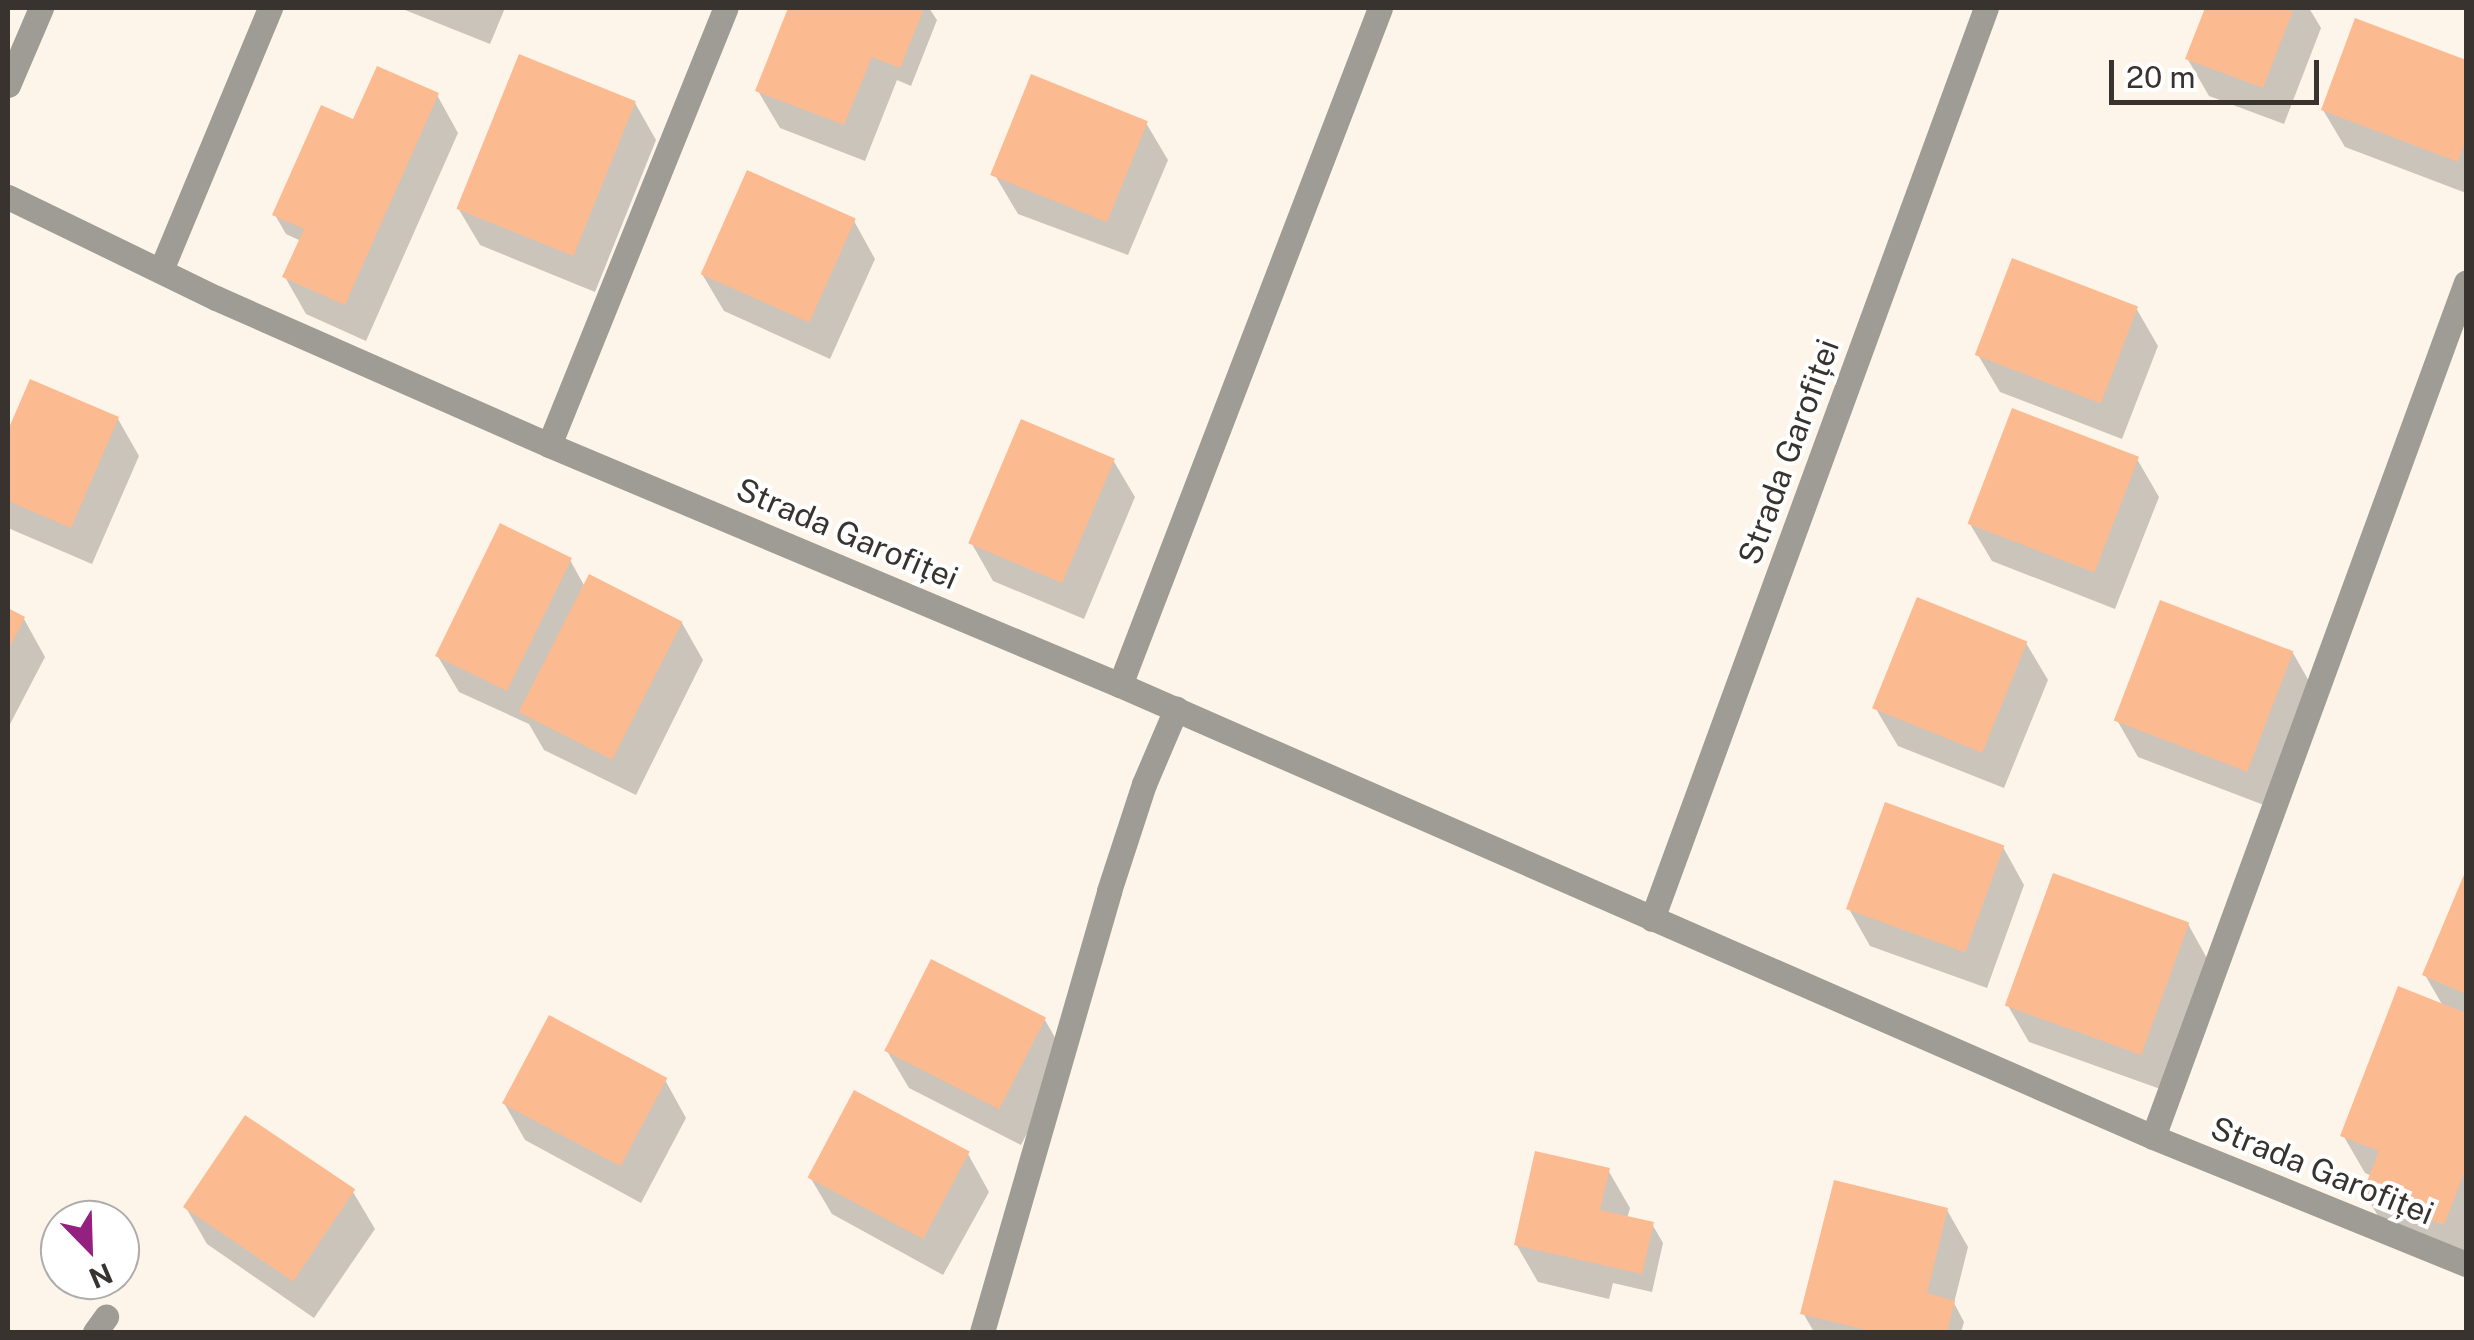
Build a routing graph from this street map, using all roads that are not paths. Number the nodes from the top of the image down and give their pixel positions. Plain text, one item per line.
1 (41, 8) edge
2 (270, 8) edge
3 (726, 8) edge
4 (1380, 8) edge
5 (1986, 8) edge
6 (8, 85) edge
7 (8, 197) edge
8 (161, 270) junction
9 (2466, 282) edge
10 (548, 445) junction
11 (1120, 685) junction
12 (1176, 710) junction
13 (1652, 918) junction
14 (2153, 1138) junction
15 (2466, 1264) edge
16 (982, 1332) edge

1 - 6 street
2 - 8 street
3 - 10 street
4 - 11 street
5 - 13 street, Strada Garofiței
7 - 8 street, Strada Garofiței
8 - 10 street, Strada Garofiței
9 - 14 street
10 - 11 street, Strada Garofiței
11 - 12 street, Strada Garofiței
12 - 13 street, Strada Garofiței
12 - 16 street
13 - 14 street, Strada Garofiței
14 - 15 street, Strada Garofiței

